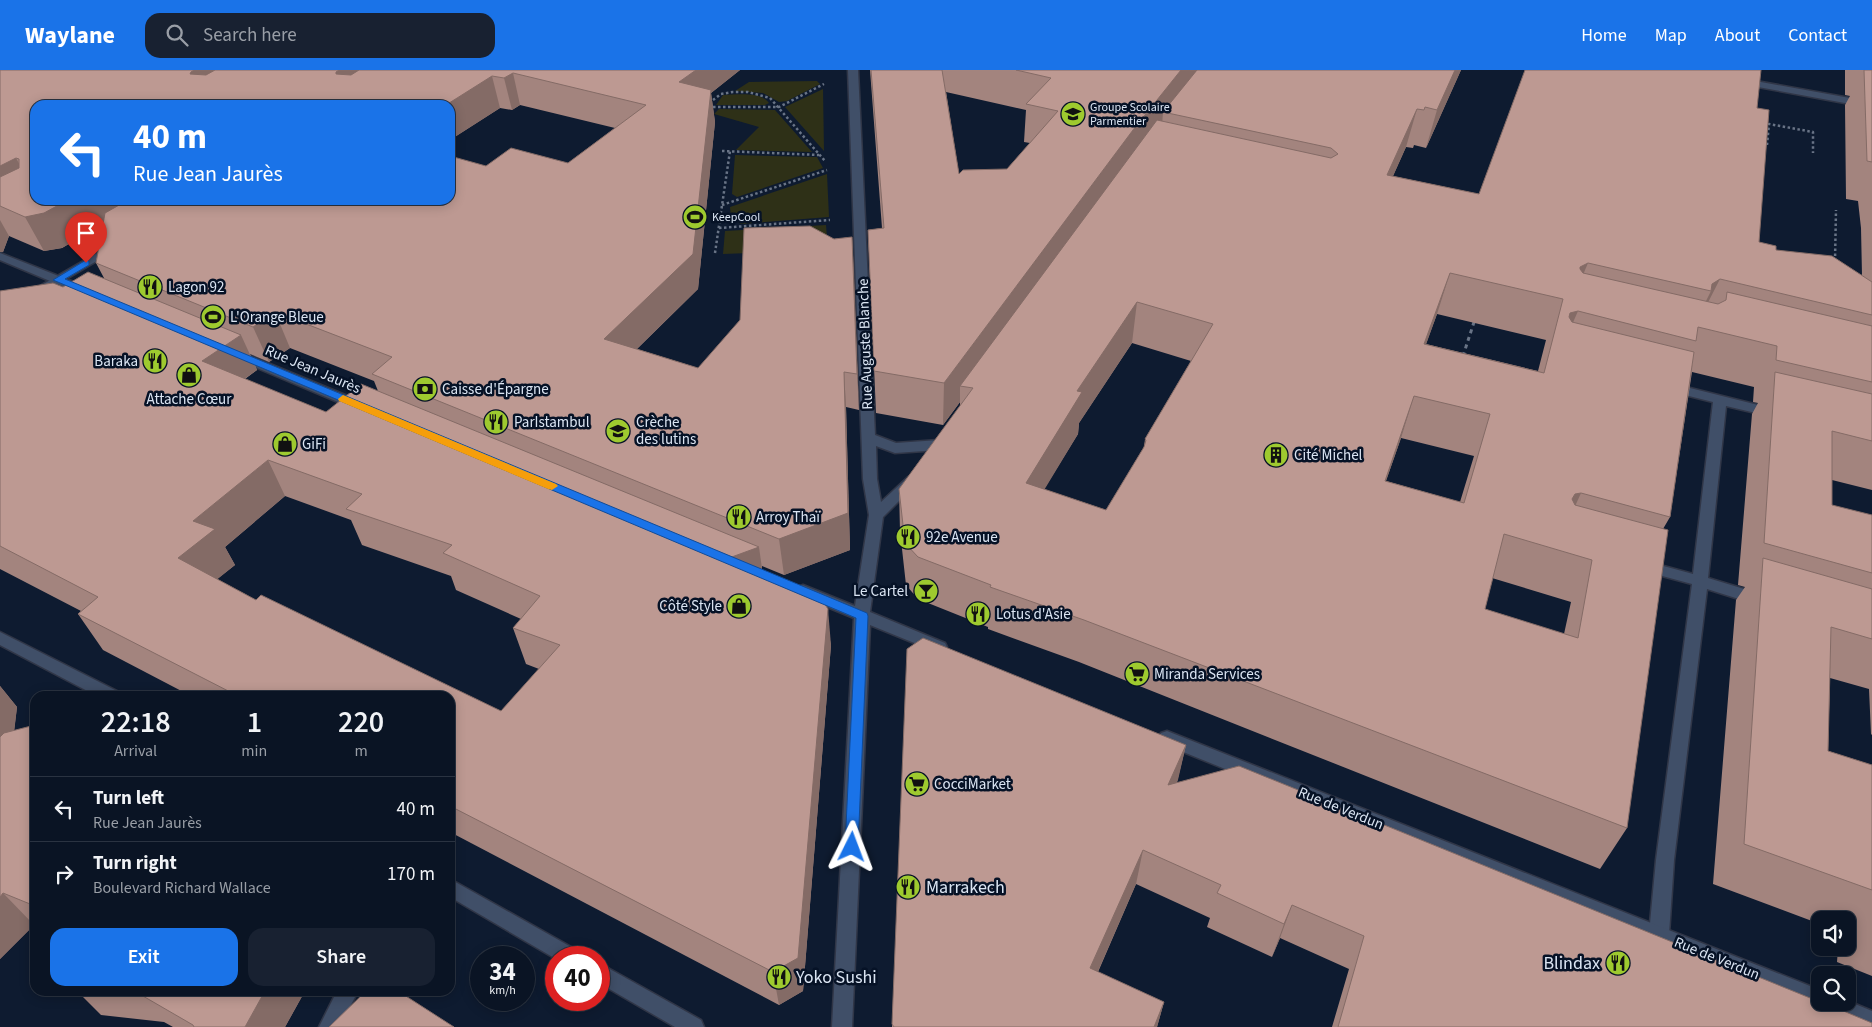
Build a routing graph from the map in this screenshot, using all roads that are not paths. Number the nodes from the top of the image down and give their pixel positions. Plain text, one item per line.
1 (853, 70) edge
2 (1725, 79) edge
3 (1872, 105) edge
4 (126, 239) edge
5 (0, 256) edge
6 (58, 280) junction
7 (95, 295) edge
8 (0, 314) edge
9 (226, 350) edge
10 (1654, 383) edge
11 (1720, 400) junction
12 (372, 411) edge
13 (1784, 416) edge
14 (869, 438) junction
15 (928, 459) edge
16 (918, 473) edge
17 (876, 515) junction
18 (1635, 563) edge
19 (1700, 581) junction
20 (788, 585) edge
21 (1776, 604) edge
22 (862, 616) junction
23 (0, 638) edge
24 (956, 653) edge
25 (97, 691) edge
26 (1150, 731) edge
27 (455, 890) edge
28 (1658, 934) junction
29 (552, 946) edge
30 (610, 978) edge
31 (345, 996) edge
32 (1811, 996) edge
33 (1848, 1011) edge
34 (1872, 1021) edge
35 (329, 1027) edge
36 (694, 1027) edge
37 (842, 1027) edge

1 - 14 street, Rue Auguste Blanche
2 - 3 street
4 - 6 street
5 - 6 street
6 - 7 street
6 - 8 street
9 - 12 street, Rue Jean Jaurès
10 - 11 street
11 - 13 street
11 - 19 street
14 - 15 street
14 - 17 street, Rue Auguste Blanche
16 - 17 street
17 - 22 street, Rue Auguste Blanche
18 - 19 street
19 - 21 street
19 - 28 street
20 - 22 street
22 - 24 street
22 - 37 street, Rue Auguste Blanche
23 - 25 street
26 - 28 street, Rue de Verdun
27 - 29 street
28 - 32 street, Rue de Verdun
30 - 36 street
31 - 35 street
33 - 34 street

